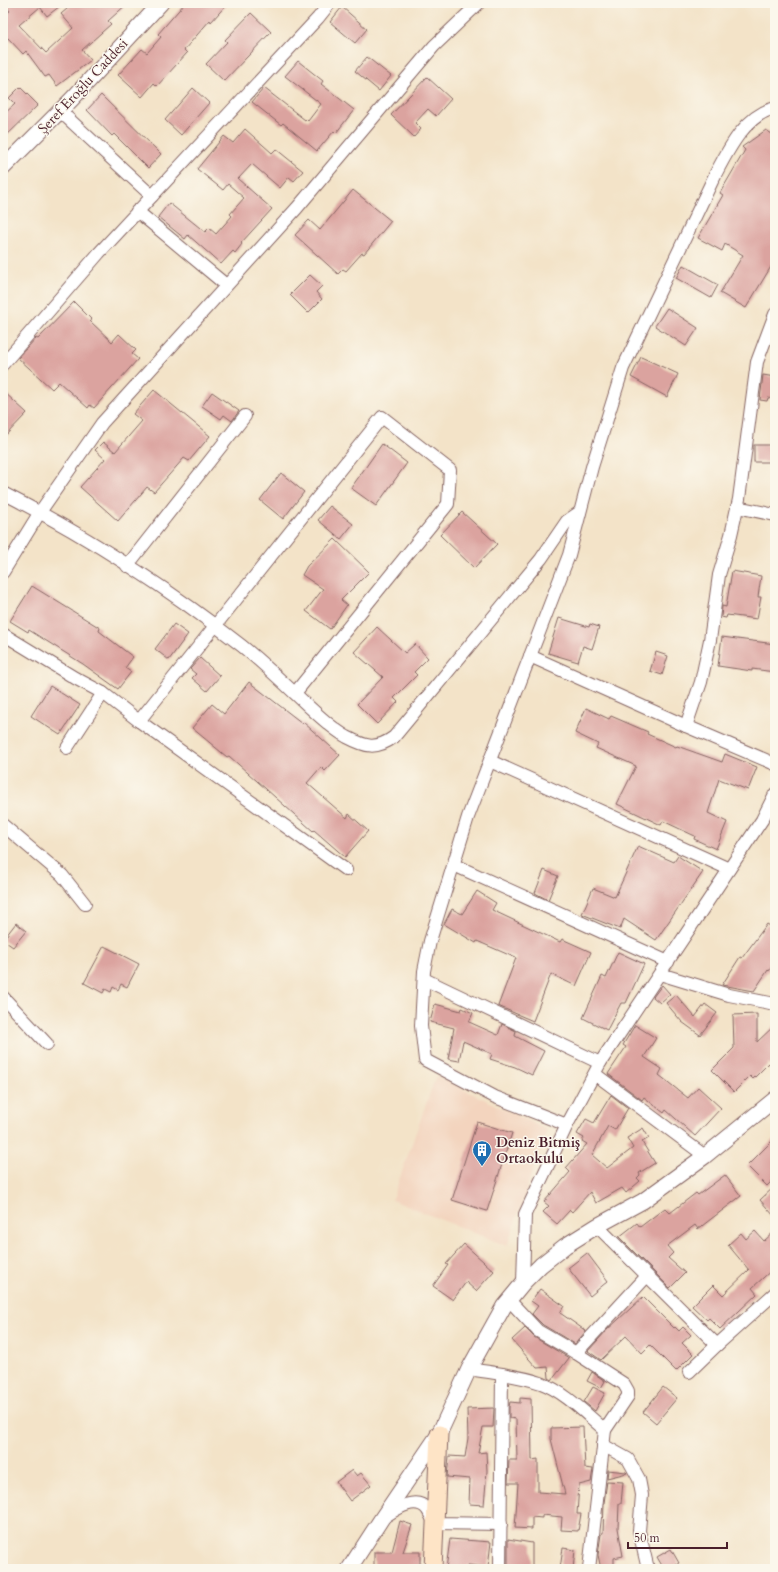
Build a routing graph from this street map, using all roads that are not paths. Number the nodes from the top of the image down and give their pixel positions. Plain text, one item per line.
1 (161, 3) edge
2 (330, 3) edge
3 (478, 3) edge
4 (775, 108) edge
5 (60, 111) junction
6 (3, 168) edge
7 (152, 196) junction
8 (137, 211) junction
9 (226, 285) junction
10 (775, 314) edge
11 (3, 364) edge
12 (245, 416) dead end
13 (3, 493) edge
14 (737, 507) junction
15 (40, 512) junction
16 (580, 512) junction
17 (775, 515) edge
18 (127, 566) junction
19 (3, 572) edge
20 (215, 625) junction
21 (3, 634) edge
22 (530, 656) junction
23 (103, 692) junction
24 (295, 693) junction
25 (139, 721) junction
26 (686, 726) junction
27 (67, 748) dead end
28 (490, 761) junction
29 (775, 764) edge
30 (775, 794) edge
31 (3, 825) edge
32 (454, 865) junction
33 (729, 869) junction
34 (346, 870) dead end
35 (85, 904) dead end
36 (668, 962) junction
37 (660, 974) junction
38 (424, 979) junction
39 (3, 997) edge
40 (773, 1000) edge
41 (47, 1044) dead end
42 (598, 1068) junction
43 (775, 1099) edge
44 (567, 1125) junction
45 (705, 1156) junction
46 (597, 1226) junction
47 (647, 1276) junction
48 (523, 1283) junction
49 (775, 1293) edge
50 (509, 1300) junction
51 (717, 1345) junction
52 (576, 1353) junction
53 (469, 1369) junction
54 (688, 1372) dead end
55 (502, 1374) junction
56 (605, 1430) junction
57 (440, 1434) junction
58 (603, 1445) junction
59 (382, 1518) junction
60 (434, 1523) junction
61 (501, 1524) junction
62 (351, 1568) edge
63 (433, 1569) edge
64 (500, 1569) edge
65 (589, 1569) edge
66 (648, 1569) edge

1 - 5 street, Şeref Eroğlu Caddesi
2 - 7 street
3 - 9 street
4 - 16 street
5 - 6 street, Şeref Eroğlu Caddesi
5 - 7 street
7 - 8 street
8 - 9 street
8 - 11 street
9 - 15 street
10 - 14 street
12 - 18 street
13 - 15 street
14 - 17 street
14 - 26 street
15 - 18 street
15 - 19 street
16 - 22 street
16 - 24 street
18 - 20 street
20 - 24 street
20 - 24 street
20 - 25 street
21 - 23 street
22 - 26 street
22 - 28 street
23 - 25 street
23 - 27 street
25 - 34 street
26 - 29 street
28 - 32 street
28 - 33 street
30 - 33 street
31 - 35 street
32 - 36 street
32 - 38 street
33 - 36 street
36 - 37 street
37 - 40 street
37 - 42 street
38 - 42 street
38 - 44 street
39 - 41 street
42 - 44 street
42 - 45 street
43 - 45 street
44 - 48 street
45 - 46 street
46 - 47 street
46 - 48 street
47 - 51 street
47 - 52 street
48 - 50 street
49 - 51 street
50 - 52 street
50 - 53 street
51 - 54 street
52 - 56 street
53 - 55 street
53 - 57 street
55 - 56 street
55 - 61 street
56 - 58 street
57 - 59 street
57 - 60 main road
58 - 65 street
58 - 66 street
59 - 60 street
59 - 62 street
60 - 61 street
60 - 63 main road
61 - 64 street

